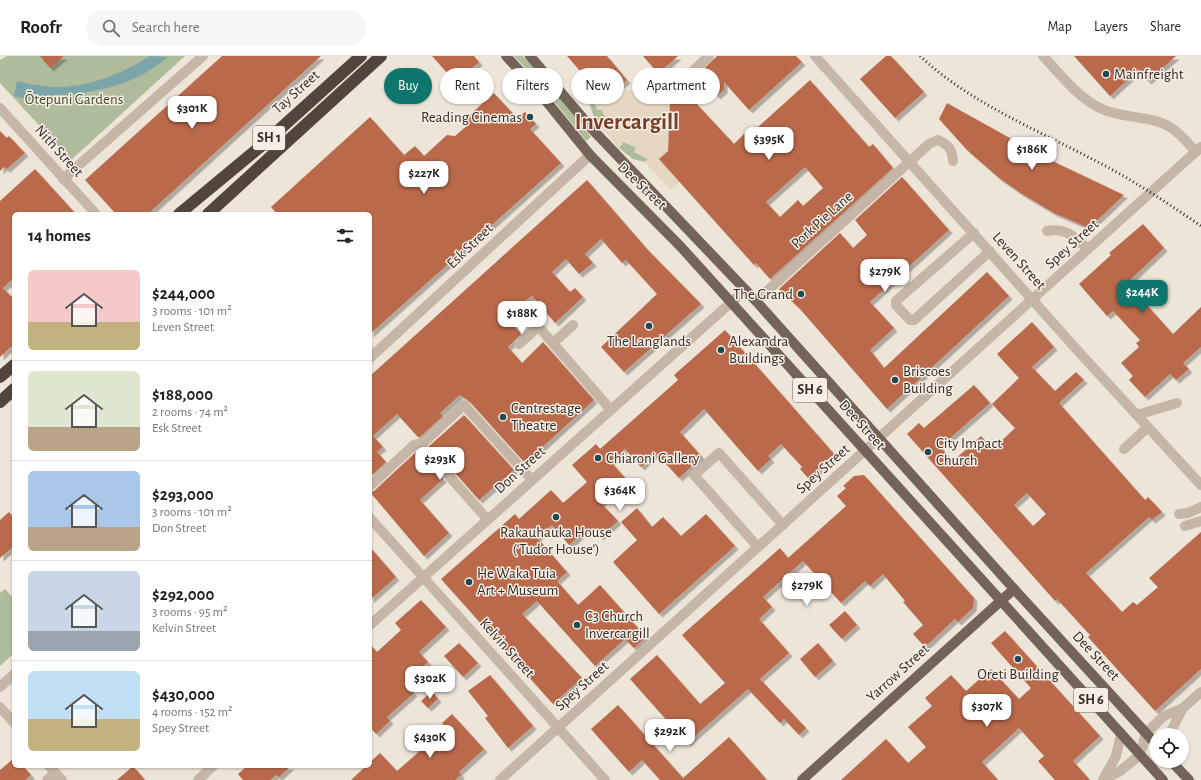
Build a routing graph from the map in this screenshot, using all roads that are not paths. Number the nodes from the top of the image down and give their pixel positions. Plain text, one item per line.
1 (203, 56) edge
2 (381, 56) edge
3 (385, 56) edge
4 (506, 56) edge
5 (530, 56) edge
6 (709, 56) edge
7 (815, 56) edge
8 (1044, 56) edge
9 (359, 57) edge
10 (696, 68) edge
11 (367, 70) junction
12 (0, 108) edge
13 (1198, 150) edge
14 (590, 155) junction
15 (909, 161) junction
16 (953, 161) dead end
17 (63, 179) junction
18 (94, 212) edge
19 (181, 212) edge
20 (210, 212) edge
21 (1047, 231) dead end
22 (974, 232) junction
23 (1088, 249) junction
24 (990, 251) junction
25 (745, 290) junction
26 (1033, 299) junction
27 (756, 301) junction
28 (731, 303) junction
29 (524, 310) dead end
30 (573, 325) dead end
31 (538, 327) junction
32 (552, 343) junction
33 (519, 344) dead end
34 (372, 356) edge
35 (12, 367) edge
36 (0, 377) edge
37 (12, 391) edge
38 (0, 402) edge
39 (1177, 403) dead end
40 (611, 410) junction
41 (1137, 415) junction
42 (1148, 427) junction
43 (879, 439) junction
44 (1124, 449) dead end
45 (865, 451) junction
46 (435, 460) dead end
47 (532, 480) junction
48 (372, 484) edge
49 (1201, 484) edge
50 (1201, 507) edge
51 (1179, 514) dead end
52 (488, 519) junction
53 (372, 520) edge
54 (1201, 521) edge
55 (783, 525) junction
56 (1185, 526) dead end
57 (758, 547) junction
58 (422, 577) junction
59 (1014, 589) junction
60 (1000, 601) junction
61 (372, 623) edge
62 (12, 676) edge
63 (0, 687) edge
64 (1201, 692) edge
65 (0, 707) edge
66 (1183, 708) junction
67 (12, 720) edge
68 (558, 728) junction
69 (1173, 728) edge
70 (1146, 733) junction
71 (1121, 734) junction
72 (1149, 736) edge
73 (1140, 755) junction
74 (211, 768) edge
75 (1177, 768) edge
76 (56, 773) edge
77 (47, 780) edge
78 (198, 780) edge
79 (500, 780) edge
80 (605, 780) edge
81 (802, 780) edge
82 (1103, 780) edge
83 (1163, 780) edge
84 (1188, 780) edge

1 - 17 street
2 - 11 highway, SH 1
3 - 11 highway
4 - 14 main road, Dee Street / SH 6
5 - 25 main road, Dee Street / SH 6
6 - 10 street
7 - 15 street, Leven Street
8 - 13 street
9 - 19 highway, Tay Street / SH 1
11 - 20 highway, SH 1
12 - 17 street, Nith Street
13 - 23 street, Spey Street
14 - 28 main road, Dee Street / SH 6
14 - 34 street, Esk Street
15 - 16 street, Pork Pie Lane
15 - 22 street, Leven Street
15 - 27 street, Pork Pie Lane
17 - 18 street, Nith Street
21 - 23 street
22 - 24 street, Leven Street
22 - 24 street
23 - 26 street, Spey Street
24 - 26 street, Leven Street
25 - 27 main road, Dee Street / SH 6
25 - 28 street, Don Street
26 - 41 street, Leven Street
26 - 43 street, Spey Street
27 - 43 main road, Dee Street / SH 6
28 - 40 street, Don Street
28 - 45 main road, Dee Street / SH 6
29 - 31 street
30 - 32 street
31 - 32 street
31 - 33 street
32 - 40 street
35 - 36 highway
37 - 38 highway
39 - 41 street
40 - 47 street, Don Street
41 - 42 street, Leven Street
42 - 44 street
42 - 49 street, Leven Street
43 - 45 street, Spey Street
43 - 59 main road, Dee Street / SH 6
45 - 55 street, Spey Street
45 - 60 main road, Dee Street / SH 6
46 - 52 street
47 - 48 street
47 - 52 street, Don Street
50 - 51 street
52 - 58 street, Don Street
53 - 58 street, Kelvin Street
54 - 56 street
55 - 57 street, Spey Street
55 - 57 street
57 - 68 street, Spey Street
58 - 61 street, Don Street
58 - 68 street, Kelvin Street
59 - 60 main road, Yarrow Street
59 - 70 main road, Dee Street / SH 6
60 - 71 main road, Dee Street / SH 6
60 - 81 main road, Yarrow Street
62 - 63 street
64 - 66 street
65 - 67 street
66 - 69 street
66 - 70 street
68 - 79 street, Spey Street
68 - 80 street, Kelvin Street
70 - 72 main road, Dee Street / SH 6
70 - 73 street
71 - 73 main road, Dee Street / SH 6
71 - 82 street
73 - 82 street
73 - 83 main road, Dee Street / SH 6
74 - 78 street
75 - 84 main road
76 - 77 street

